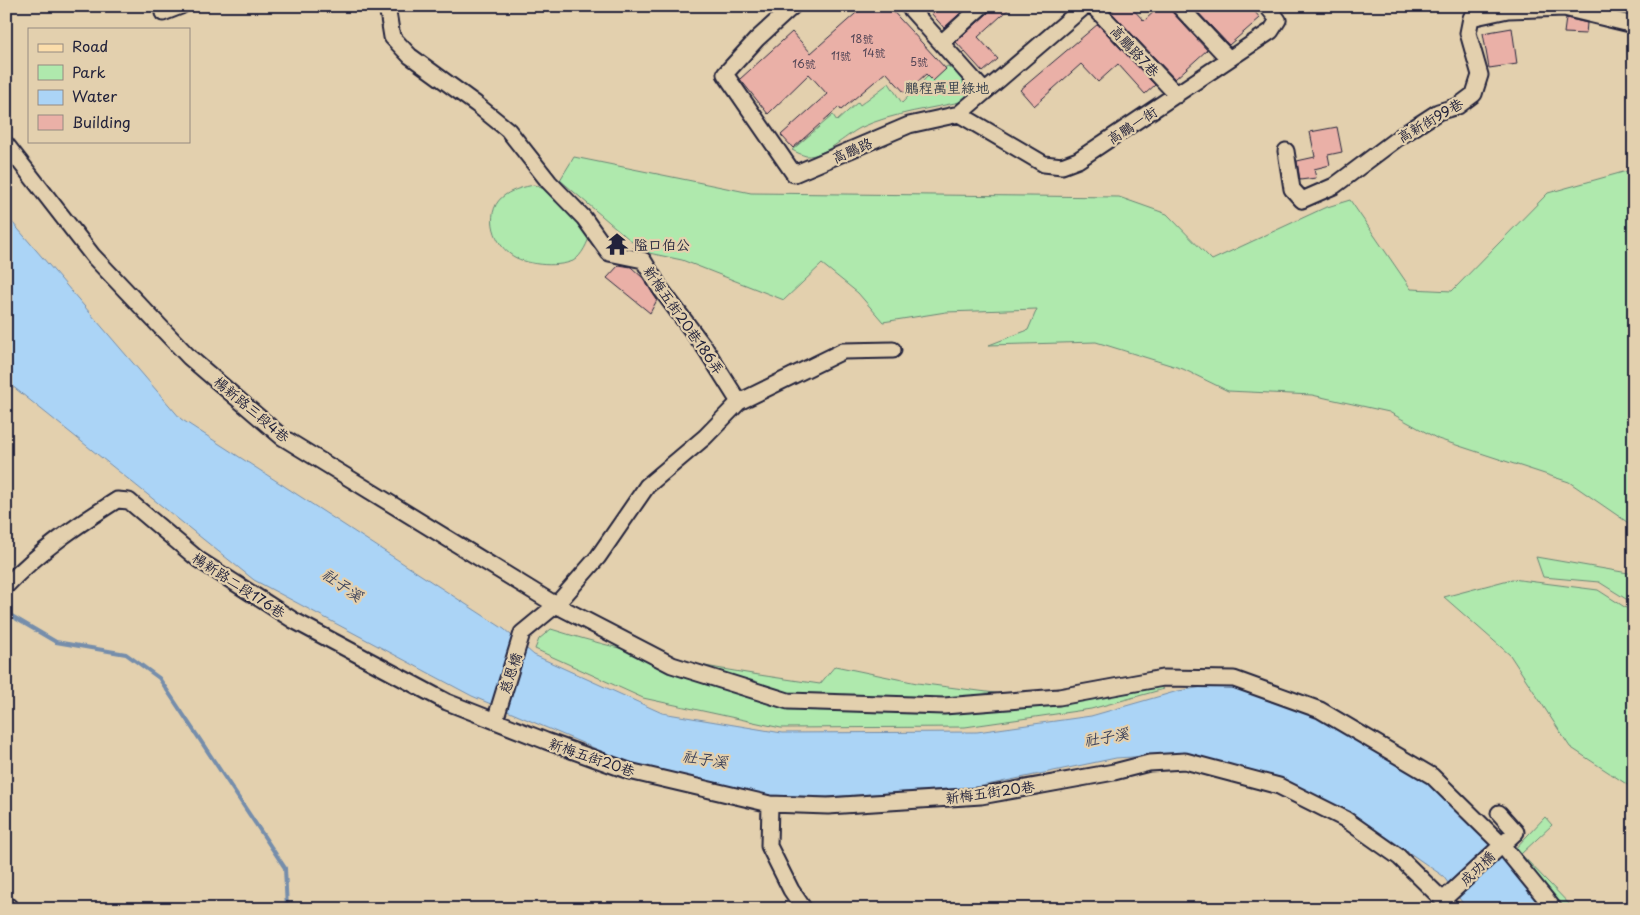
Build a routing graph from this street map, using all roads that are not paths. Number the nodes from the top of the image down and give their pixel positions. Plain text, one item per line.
1 (182, 6) edge
2 (387, 6) edge
3 (792, 6) edge
4 (908, 6) edge
5 (982, 6) edge
6 (1085, 6) edge
7 (1093, 6) edge
8 (1179, 6) edge
9 (1268, 6) edge
10 (163, 13) dead end
11 (1634, 26) edge
12 (940, 43) junction
13 (1229, 59) junction
14 (984, 92) junction
15 (1177, 95) junction
16 (959, 114) junction
17 (6, 144) edge
18 (1286, 151) dead end
19 (893, 350) dead end
20 (739, 402) junction
21 (6, 586) edge
22 (556, 605) junction
23 (496, 717) junction
24 (770, 804) junction
25 (1499, 813) dead end
26 (1502, 845) junction
27 (1450, 900) edge
28 (804, 909) edge
29 (1554, 909) edge

1 - 10 street
2 - 20 street, 新梅五街20巷186弄
3 - 16 street, 高鵬路
4 - 12 street
5 - 12 street
6 - 14 street, 高鵬路
7 - 15 street, 高鵬路7巷
8 - 13 street
9 - 13 street, 高鵬一街
11 - 18 street, 高新街99巷
12 - 14 street
13 - 15 street, 高鵬一街
14 - 16 street, 高鵬路
15 - 16 street, 高鵬一街
17 - 22 street, 楊新路三段4巷
19 - 20 street
20 - 22 street
21 - 23 street, 楊新路二段176巷
22 - 23 street, 慈恩橋
22 - 26 street, 楊新路三段4巷
23 - 24 street, 新梅五街20巷
24 - 27 street, 新梅五街20巷
24 - 28 street
25 - 26 street, 成功橋
26 - 27 street, 成功橋
26 - 29 street, 楊新路三段4巷

